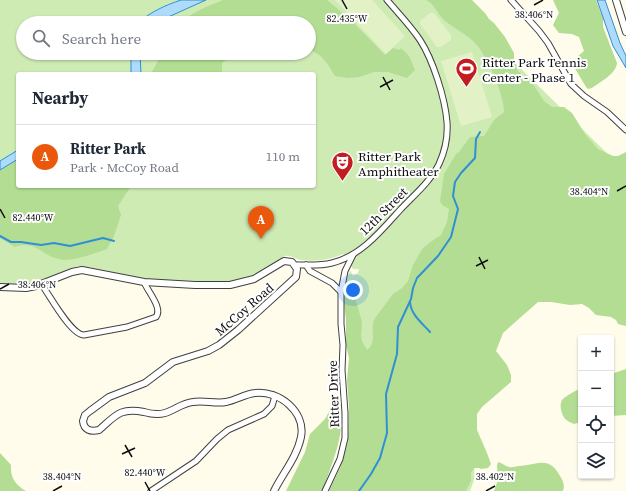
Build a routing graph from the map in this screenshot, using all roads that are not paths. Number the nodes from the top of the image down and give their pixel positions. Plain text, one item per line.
1 (387, 0) edge
2 (511, 0) edge
3 (616, 0) edge
4 (626, 32) edge
5 (626, 130) edge
6 (356, 252) junction
7 (296, 265) junction
8 (306, 265) junction
9 (144, 282) junction
10 (42, 285) junction
11 (0, 287) edge
12 (341, 292) junction
13 (275, 396) junction
14 (150, 491) edge
15 (274, 491) edge
16 (325, 491) edge

1 - 6 street, 12th Street
2 - 5 street
3 - 4 street
6 - 8 street, 12th Street
6 - 12 street, Ritter Drive
7 - 8 street, 12th Street
7 - 9 street, McCoy Road
7 - 13 street, McCoy Road
8 - 12 street
9 - 10 street, McCoy Road
9 - 10 street
10 - 11 street, McCoy Road
12 - 16 street, Ritter Drive
13 - 14 street
13 - 15 street, McCoy Road

